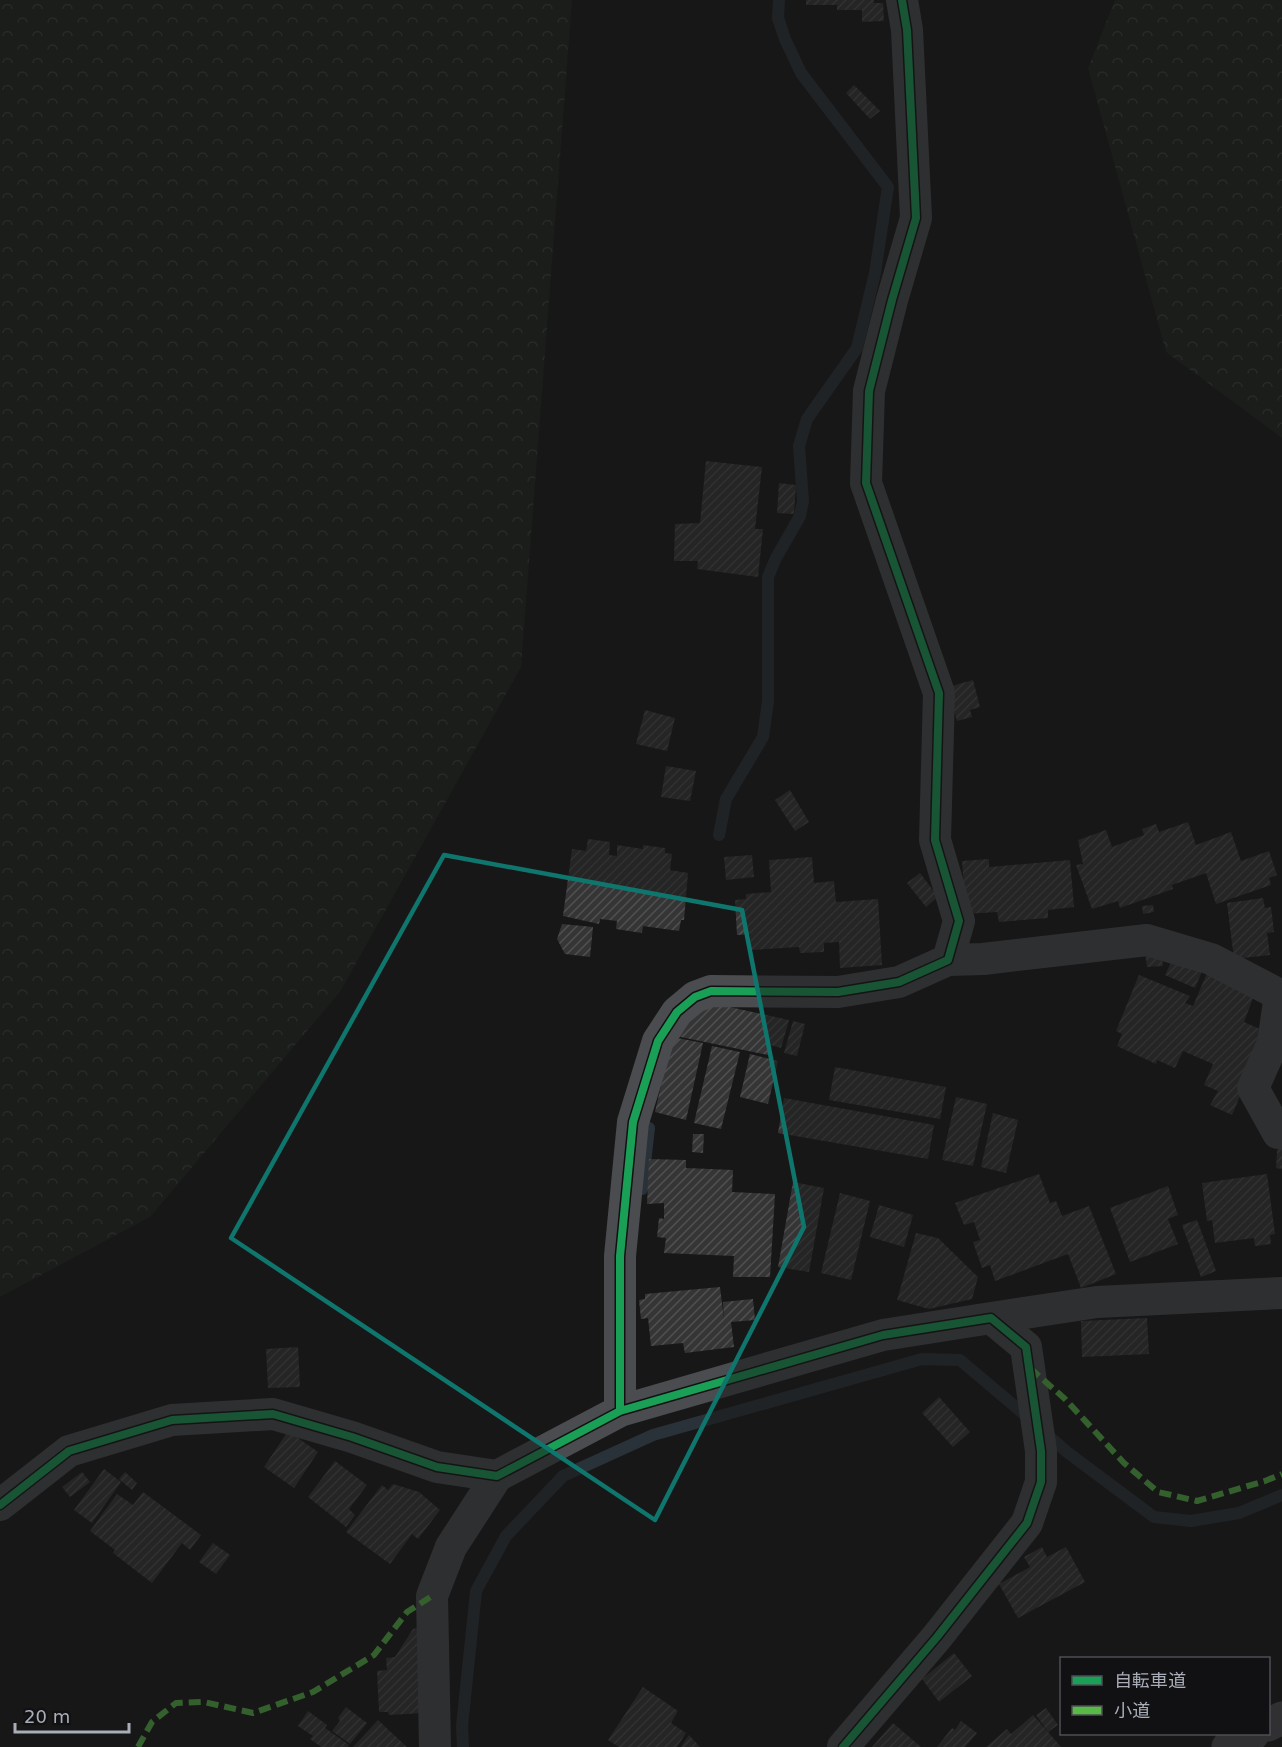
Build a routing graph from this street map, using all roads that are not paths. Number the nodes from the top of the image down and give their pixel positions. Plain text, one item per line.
1 (902, 0) edge
2 (948, 960) junction
3 (1282, 1133) edge
4 (1282, 1293) edge
5 (990, 1318) junction
6 (620, 1412) junction
7 (497, 1476) junction
8 (0, 1505) edge
9 (1251, 1735) edge
10 (435, 1747) edge
11 (843, 1747) edge
12 (1228, 1747) edge

1 - 2 street
2 - 3 street
2 - 6 street
4 - 5 street
5 - 6 street
5 - 11 street
6 - 7 street
7 - 8 street
7 - 10 street
9 - 12 highway

